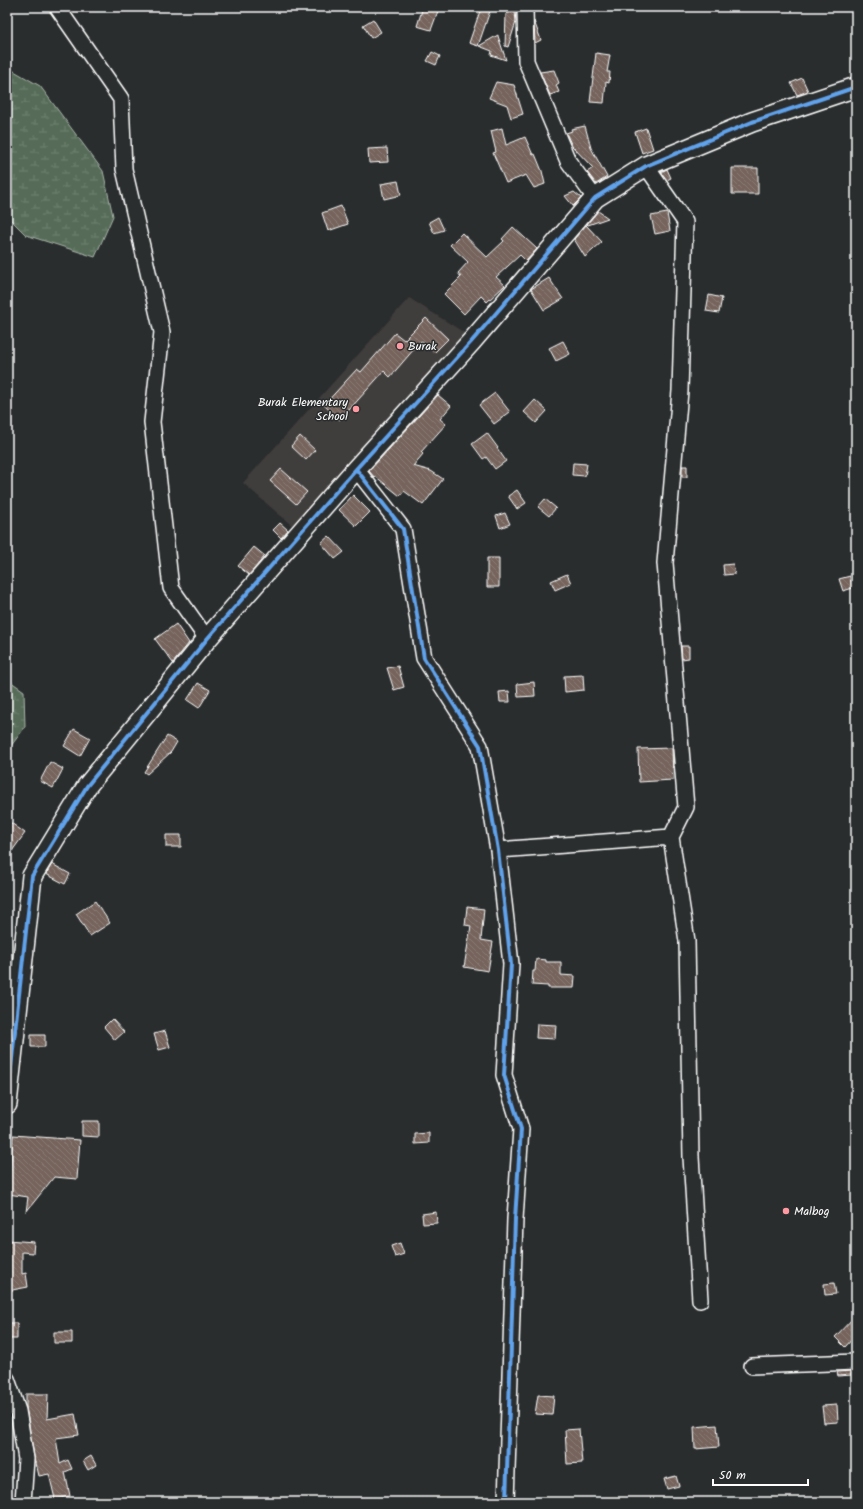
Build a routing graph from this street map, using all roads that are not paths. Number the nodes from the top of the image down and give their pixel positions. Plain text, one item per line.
1 (57, 7) edge
2 (525, 7) edge
3 (856, 87) edge
4 (646, 166) junction
5 (596, 198) junction
6 (356, 470) junction
7 (207, 639) junction
8 (672, 837) junction
9 (498, 850) junction
10 (7, 1104) edge
11 (700, 1300) dead end
12 (856, 1362) edge
13 (752, 1366) dead end
14 (7, 1379) edge
15 (23, 1502) edge
16 (506, 1502) edge

1 - 7 street
2 - 5 street
3 - 4 street
4 - 5 street
4 - 8 street
5 - 6 street
6 - 7 street
6 - 9 street
7 - 10 street
8 - 9 street
8 - 11 street
9 - 16 street
12 - 13 street
14 - 15 street

